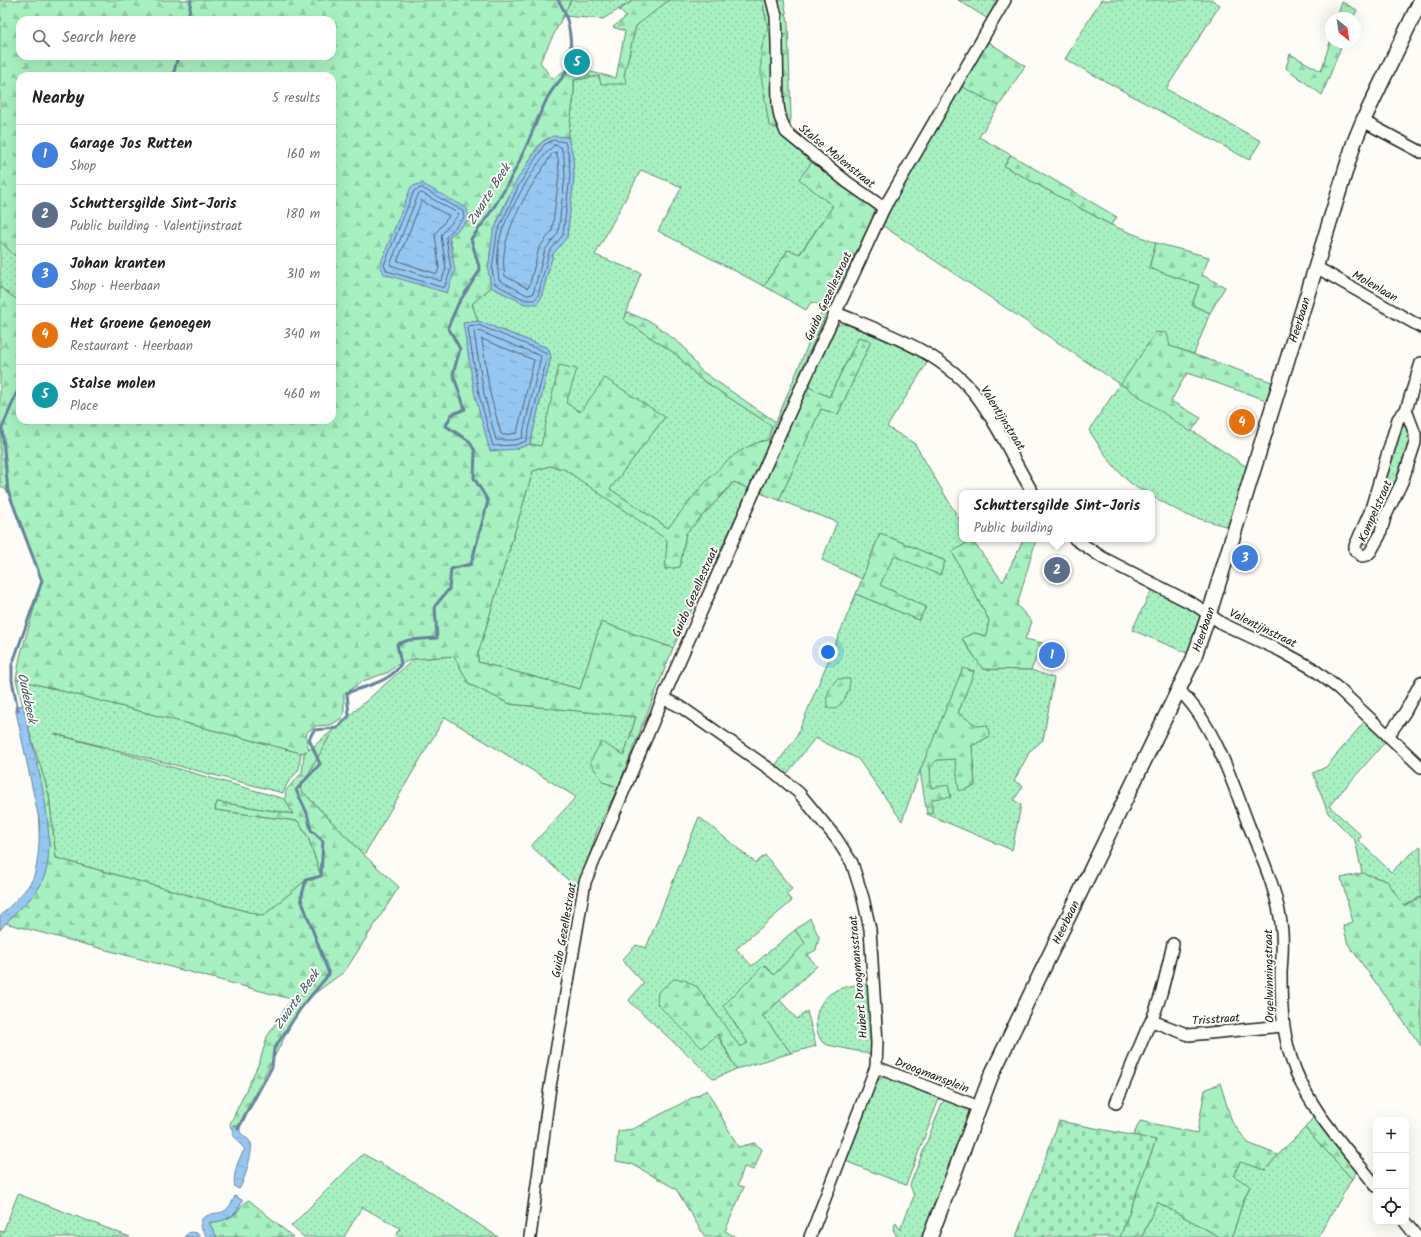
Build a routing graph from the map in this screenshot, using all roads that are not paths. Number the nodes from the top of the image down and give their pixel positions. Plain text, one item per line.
1 (772, 0) edge
2 (1006, 0) edge
3 (1421, 0) edge
4 (1362, 121) junction
5 (1421, 152) edge
6 (884, 208) junction
7 (1316, 267) junction
8 (834, 312) junction
9 (1421, 327) edge
10 (1421, 363) edge
11 (1406, 410) junction
12 (1031, 490) edge
13 (1079, 542) edge
14 (1209, 614) junction
15 (1421, 682) edge
16 (1178, 690) junction
17 (663, 698) junction
18 (1388, 736) junction
19 (1421, 767) edge
20 (1173, 944) dead end
21 (1152, 1020) junction
22 (1283, 1026) junction
23 (876, 1067) junction
24 (1116, 1103) dead end
25 (979, 1107) junction
26 (1373, 1182) edge
27 (1407, 1225) edge
28 (530, 1237) edge
29 (810, 1237) edge
30 (930, 1237) edge
31 (1417, 1237) edge

1 - 6 street, Stalse Molenstraat
2 - 6 street, Guido Gezellestraat
3 - 4 street, Heerbaan
4 - 5 street
4 - 7 street, Heerbaan
6 - 8 street, Guido Gezellestraat
7 - 9 street, Molenlaan
7 - 14 street, Heerbaan
8 - 12 street, Valentijnstraat
8 - 17 street, Guido Gezellestraat
10 - 11 street, Kompelstraat
11 - 11 street, Kompelstraat
13 - 14 street, Valentijnstraat
14 - 16 street, Heerbaan
14 - 18 street, Valentijnstraat
15 - 18 street
16 - 22 street, Orgelwinningstraat
16 - 25 street, Heerbaan
17 - 23 street, Hubert Droogmansstraat
17 - 28 street, Guido Gezellestraat
18 - 19 street, Valentijnstraat
20 - 21 street
21 - 22 street, Trisstraat
21 - 24 street
22 - 26 street, Orgelwinningstraat
23 - 25 street, Droogmansplein
23 - 29 street, Hubert Droogmansstraat
25 - 30 street, Heerbaan
27 - 31 street

